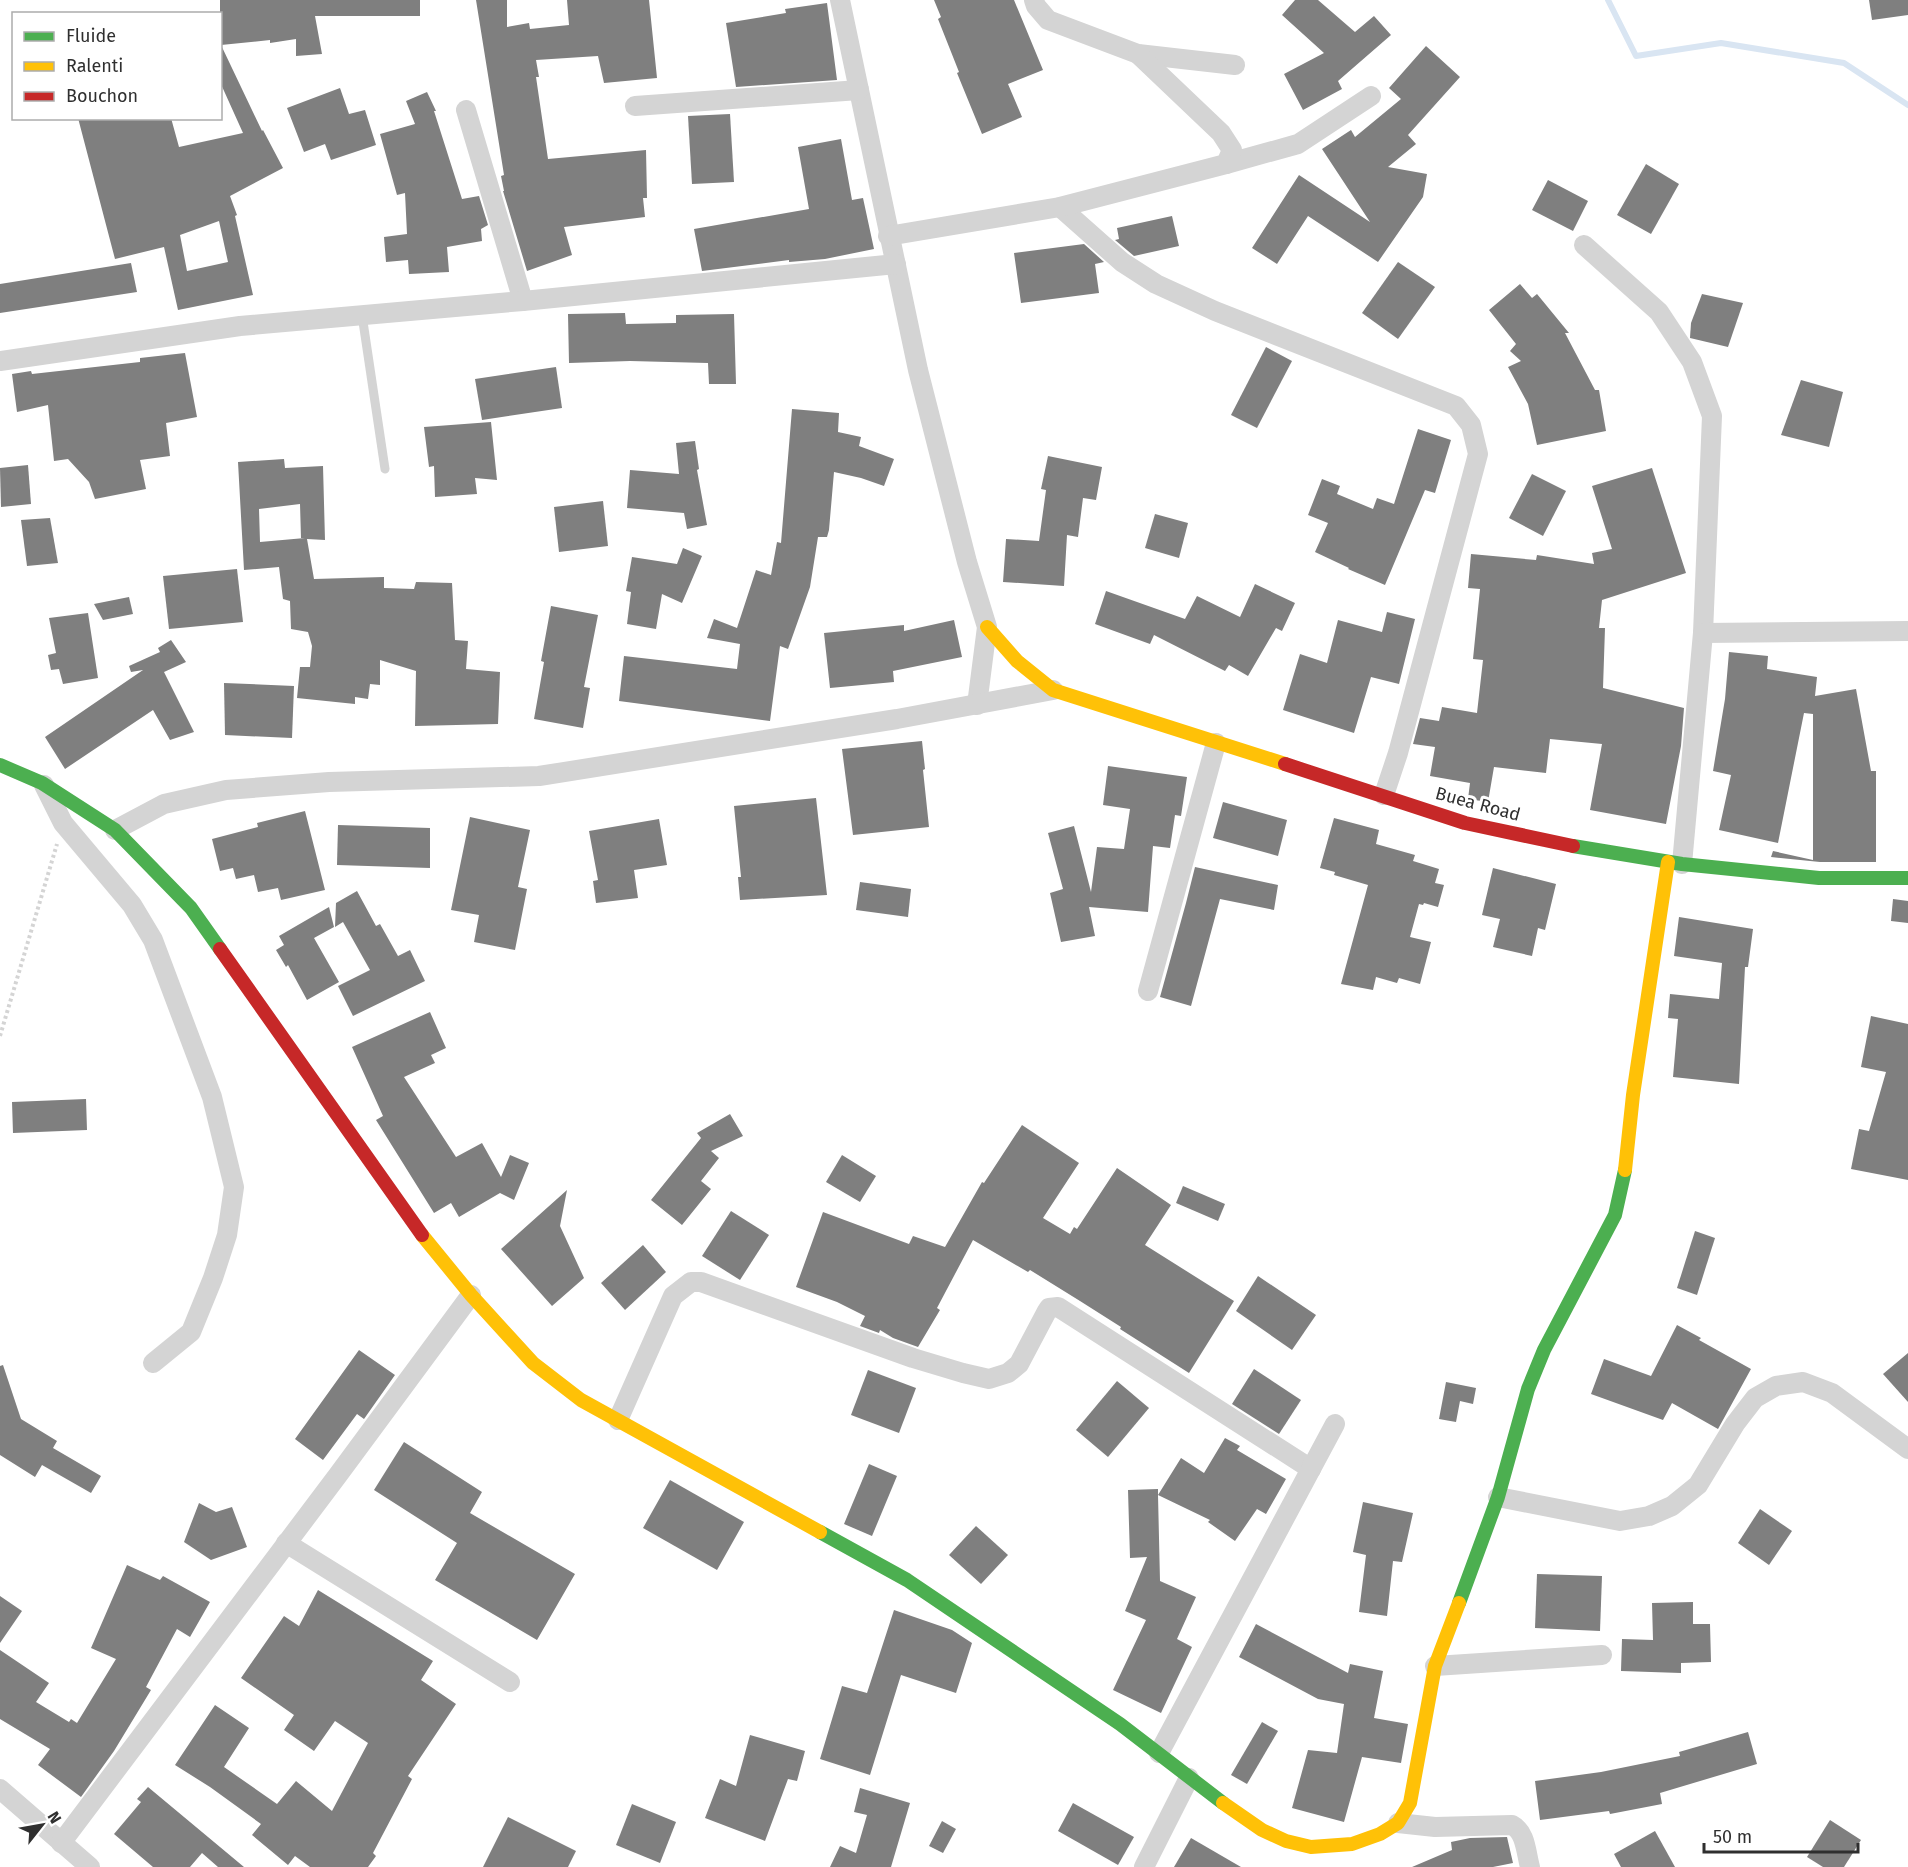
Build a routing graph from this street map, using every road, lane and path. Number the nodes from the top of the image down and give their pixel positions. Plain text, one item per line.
1 (840, 0) edge
2 (1034, 0) edge
3 (1138, 54) junction
4 (1236, 65) dead end
5 (859, 90) junction
6 (1371, 96) dead end
7 (634, 106) dead end
8 (465, 110) dead end
9 (1226, 164) junction
10 (1060, 207) junction
11 (888, 236) junction
12 (1584, 245) dead end
13 (896, 264) junction
14 (523, 301) junction
15 (362, 315) junction
16 (0, 361) edge
17 (385, 469) dead end
18 (987, 627) junction
19 (1908, 631) edge
20 (1703, 633) junction
21 (1053, 690) junction
22 (976, 705) junction
23 (1216, 743) junction
24 (0, 765) edge
25 (42, 783) junction
26 (1384, 795) junction
27 (63, 823) junction
28 (116, 830) junction
29 (1675, 863) junction
30 (1908, 878) edge
31 (1148, 991) dead end
32 (0, 1036) edge
33 (471, 1295) junction
34 (153, 1363) dead end
35 (618, 1420) junction
36 (1335, 1424) dead end
37 (1908, 1449) edge
38 (1311, 1469) junction
39 (1498, 1497) junction
40 (286, 1543) junction
41 (1602, 1654) dead end
42 (1435, 1666) junction
43 (510, 1682) dead end
44 (1159, 1753) junction
45 (1189, 1778) junction
46 (0, 1789) edge
47 (1398, 1823) junction
48 (61, 1843) junction
49 (90, 1867) edge
50 (1144, 1867) edge
51 (1530, 1867) edge

1 - 5 street
2 - 3 street
3 - 4 street
3 - 9 street
5 - 7 street
5 - 11 street
6 - 9 street
8 - 14 street
9 - 10 street
10 - 11 street
10 - 26 street
11 - 13 street
12 - 20 street
13 - 14 street
13 - 18 street
14 - 15 street
15 - 16 street
15 - 17 lane
18 - 21 street
18 - 22 street
19 - 20 street
20 - 29 street
21 - 22 street
21 - 23 street, Buea Road
22 - 28 street
23 - 26 street, Buea Road
23 - 31 street
24 - 25 street
25 - 27 street
25 - 28 street
26 - 29 street, Buea Road
27 - 32 path
27 - 34 street
28 - 33 street
29 - 30 street, Buea Road
29 - 39 street
33 - 35 street
33 - 40 street
35 - 38 street
35 - 44 street
36 - 38 street
37 - 39 street
38 - 44 street
39 - 42 street
40 - 43 street
40 - 48 street
41 - 42 street
42 - 47 street
44 - 45 street
45 - 47 street
45 - 50 street
46 - 48 street
47 - 51 street
48 - 49 street

